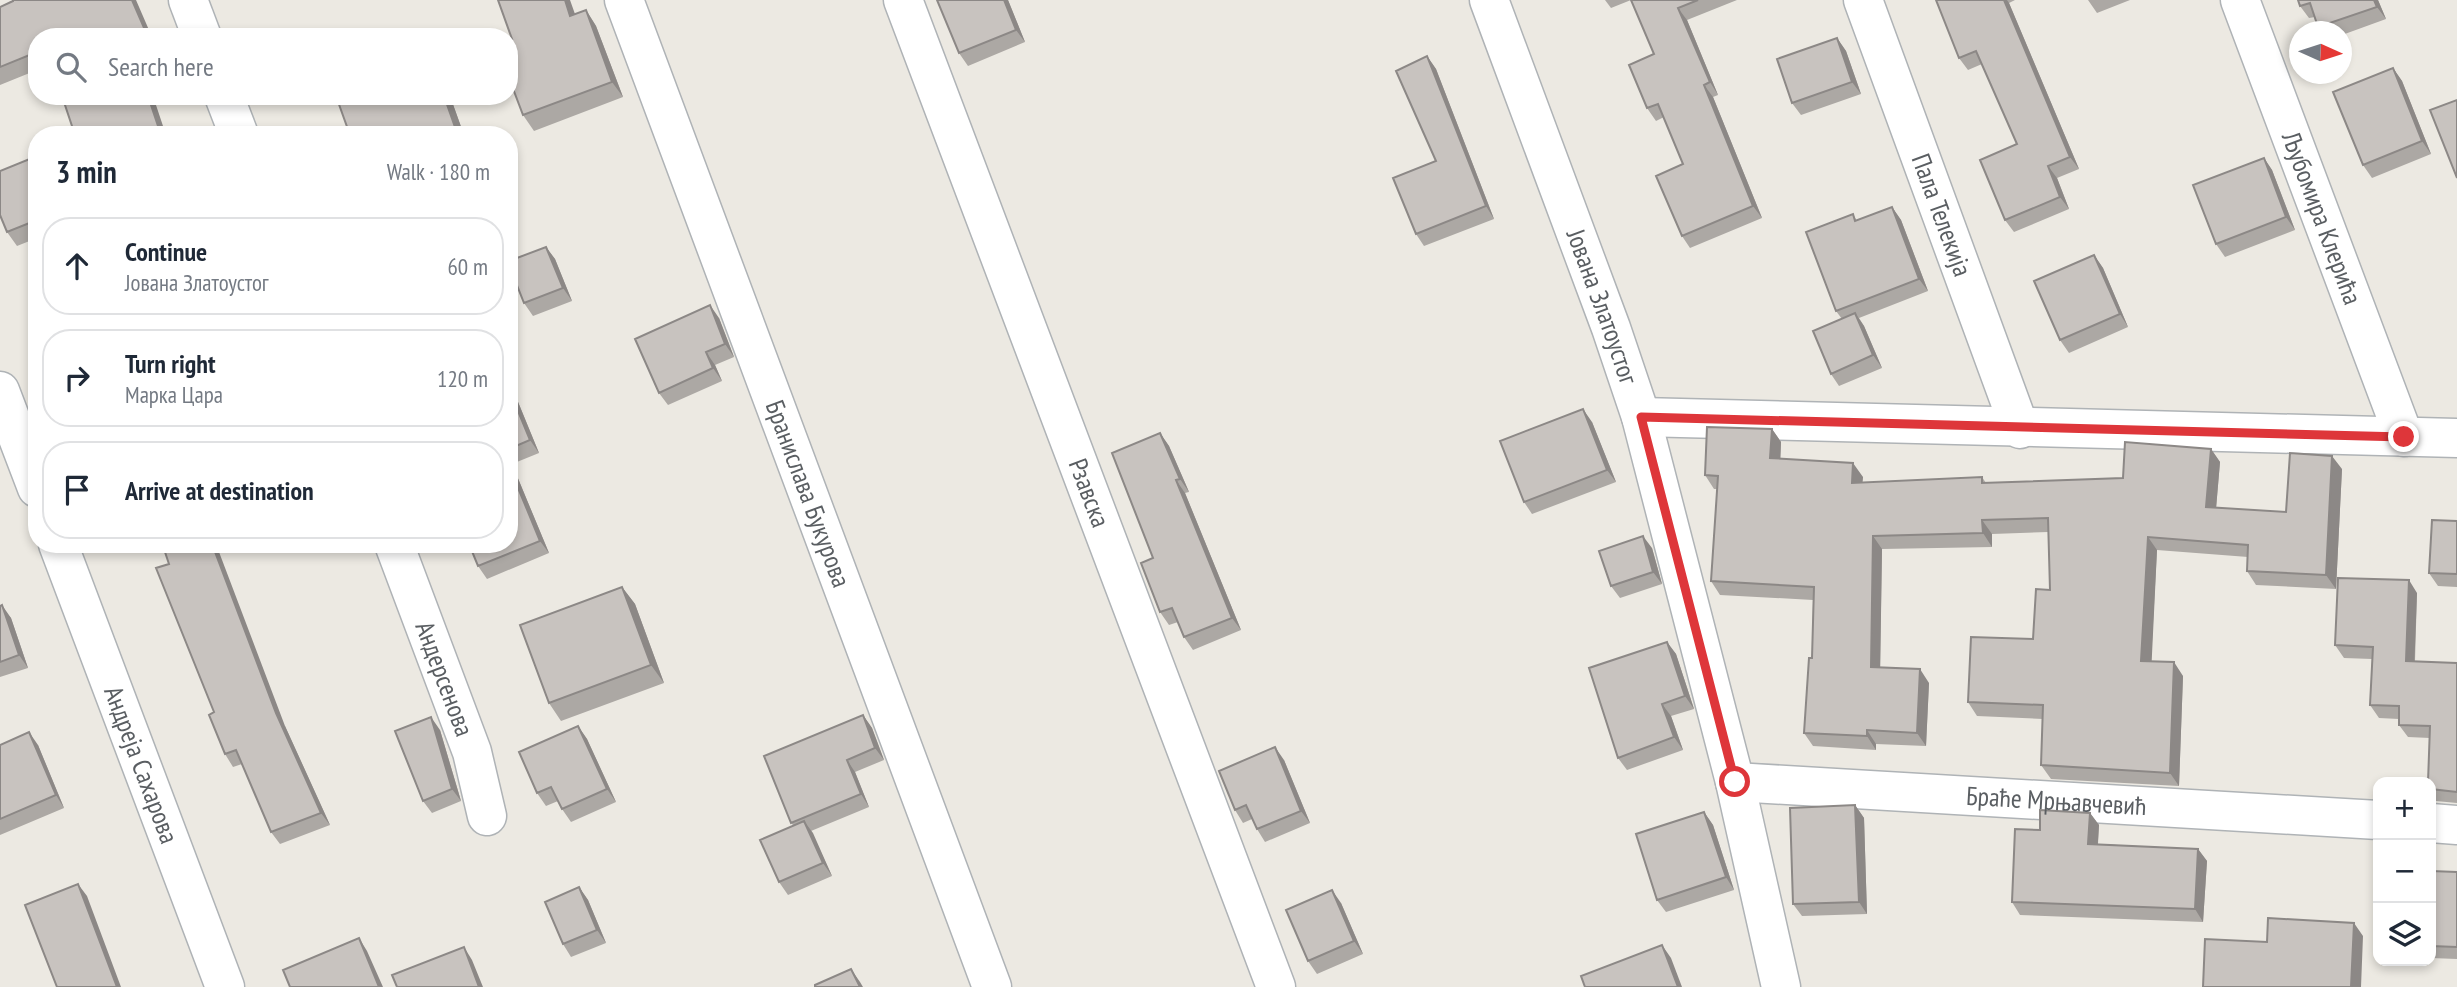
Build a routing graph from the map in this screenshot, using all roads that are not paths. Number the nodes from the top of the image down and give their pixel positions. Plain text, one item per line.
1 (188, 0) edge
2 (624, 0) edge
3 (903, 0) edge
4 (1489, 0) edge
5 (1863, 0) edge
6 (2240, 0) edge
7 (199, 28) edge
8 (227, 105) edge
9 (236, 126) edge
10 (0, 391) edge
11 (1641, 417) junction
12 (2020, 429) junction
13 (2404, 437) junction
14 (2457, 438) edge
15 (28, 464) edge
16 (61, 553) edge
17 (397, 553) edge
18 (1735, 782) junction
19 (487, 816) dead end
20 (2373, 820) edge
21 (2436, 823) edge
22 (2457, 825) edge
23 (225, 987) edge
24 (992, 987) edge
25 (1276, 987) edge
26 (1781, 987) edge

1 - 7 street
2 - 24 street, Бранислава Букурова
3 - 25 street, Рзавска
4 - 11 street, Јована Златоустог
5 - 12 street, Пала Телекија
6 - 13 street, Љубомира Клерића
8 - 9 street
10 - 15 street
11 - 12 street
11 - 18 street, Јована Златоустог
12 - 13 street
13 - 14 street
16 - 23 street, Андреја Сахарова
17 - 19 street, Андерсенова
18 - 20 street, Браће Мрњавчевић
18 - 26 street, Јована Златоустог
21 - 22 street

